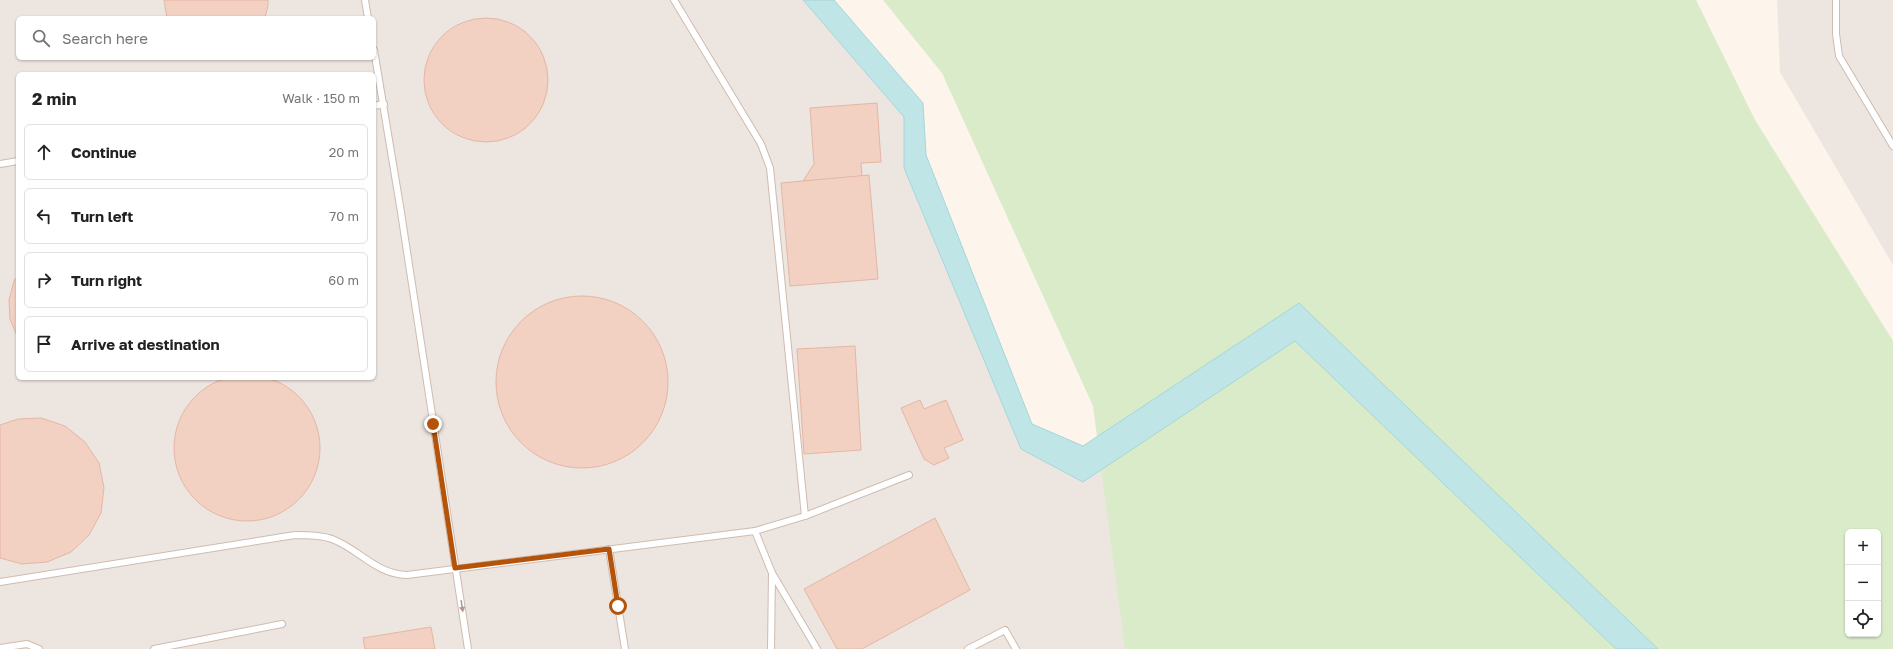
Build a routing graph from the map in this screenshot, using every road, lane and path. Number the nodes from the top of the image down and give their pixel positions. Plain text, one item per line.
1 (365, 0) edge
2 (674, 0) edge
3 (1836, 0) edge
4 (368, 16) edge
5 (376, 60) edge
6 (384, 104) junction
7 (376, 106) edge
8 (1893, 146) edge
9 (16, 161) edge
10 (0, 164) edge
11 (909, 475) dead end
12 (805, 516) junction
13 (755, 531) junction
14 (609, 549) junction
15 (455, 568) junction
16 (772, 573) junction
17 (0, 582) edge
18 (282, 624) dead end
19 (0, 648) edge
20 (39, 649) edge
21 (154, 649) edge
22 (468, 649) edge
23 (624, 649) edge
24 (771, 649) edge
25 (817, 649) edge
26 (968, 649) edge
27 (1016, 649) edge

1 - 4 lane
2 - 12 lane
3 - 8 lane
5 - 6 lane
6 - 7 lane
6 - 15 lane
9 - 10 lane
11 - 12 lane
12 - 13 lane
13 - 14 lane
13 - 16 lane
14 - 15 lane
14 - 23 lane
15 - 17 lane
15 -> 22 lane
16 - 24 lane
16 - 25 lane
18 - 21 lane
19 - 20 lane
26 - 27 lane

